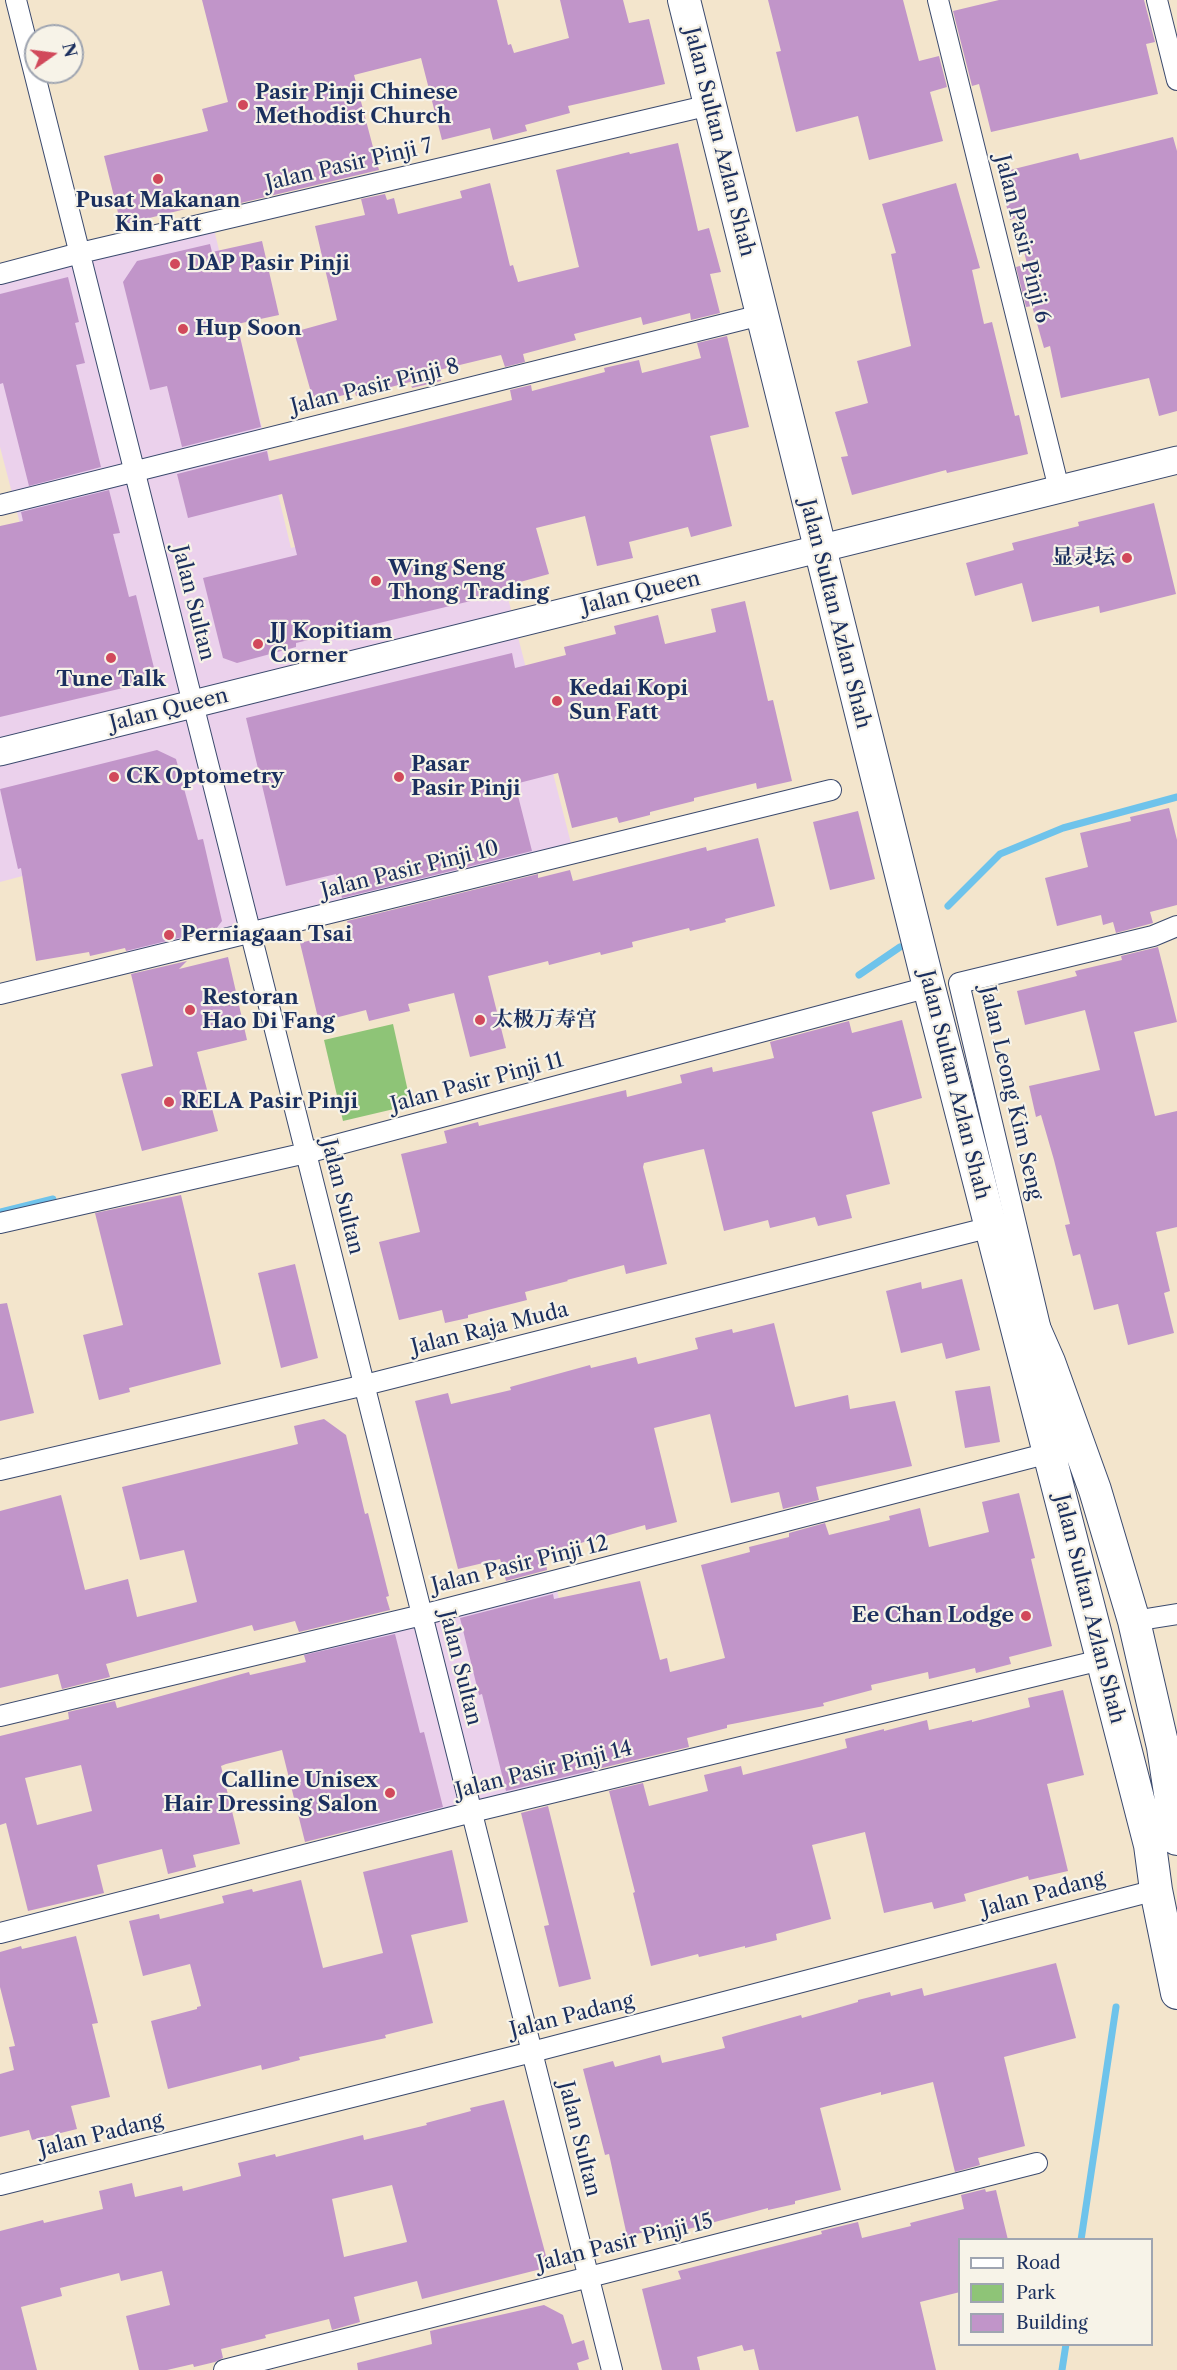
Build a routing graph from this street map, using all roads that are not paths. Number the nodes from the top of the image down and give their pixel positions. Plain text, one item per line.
1 (16, 0) edge
2 (684, 0) edge
3 (938, 0) edge
4 (1157, 0) edge
5 (1177, 80) edge
6 (710, 105) junction
7 (80, 253) junction
8 (0, 274) edge
9 (762, 315) junction
10 (1177, 460) edge
11 (135, 471) junction
12 (1059, 489) junction
13 (0, 505) edge
14 (819, 548) junction
15 (193, 704) junction
16 (0, 752) edge
17 (831, 790) dead end
18 (1177, 926) edge
19 (251, 934) junction
20 (929, 987) junction
21 (0, 994) edge
22 (306, 1152) junction
23 (0, 1222) edge
24 (1003, 1224) junction
25 (365, 1385) junction
26 (1049, 1453) junction
27 (0, 1470) edge
28 (1177, 1614) edge
29 (422, 1615) junction
30 (1134, 1621) junction
31 (1101, 1660) junction
32 (0, 1716) edge
33 (472, 1812) junction
34 (1163, 1842) edge
35 (1156, 1890) junction
36 (0, 1933) edge
37 (1177, 1993) edge
38 (532, 2052) junction
39 (1037, 2163) dead end
40 (0, 2185) edge
41 (589, 2277) junction
42 (224, 2370) edge
43 (612, 2370) edge

1 - 7 street, Jalan Sultan
2 - 6 main road, Jalan Sultan Azlan Shah
3 - 12 street, Jalan Pasir Pinji 6
4 - 5 street
6 - 7 street, Jalan Pasir Pinji 7
6 - 9 main road, Jalan Sultan Azlan Shah
7 - 8 street, Jalan Pasir Pinji 7
7 - 11 street, Jalan Sultan
9 - 11 street, Jalan Pasir Pinji 8
9 - 14 main road, Jalan Sultan Azlan Shah
10 - 12 main road, Jalan Queen
11 - 13 street, Jalan Pasir Pinji 8
11 - 15 street, Jalan Sultan
12 - 14 main road, Jalan Queen
14 - 15 main road, Jalan Queen
14 - 20 main road, Jalan Sultan Azlan Shah
15 - 16 main road, Jalan Queen
15 - 19 street, Jalan Sultan
17 - 19 street, Jalan Pasir Pinji 10
18 - 24 street, Jalan Leong Kim Seng
19 - 21 street, Jalan Pasir Pinji 10
19 - 22 street, Jalan Sultan
20 - 22 street, Jalan Pasir Pinji 11
20 - 24 main road, Jalan Sultan Azlan Shah
22 - 23 street, Jalan Pasir Pinji 11
22 - 25 street, Jalan Sultan
24 - 25 street, Jalan Raja Muda
24 - 26 main road, Jalan Sultan Azlan Shah
24 - 30 main road, Jalan Sultan Azlan Shah
25 - 27 street, Jalan Raja Muda
25 - 29 street, Jalan Sultan
26 - 29 street, Jalan Pasir Pinji 12
26 - 30 main road
26 - 31 main road, Jalan Sultan Azlan Shah
28 - 30 street
29 - 32 street, Jalan Pasir Pinji 12
29 - 33 street, Jalan Sultan
30 - 34 main road
31 - 33 street, Jalan Pasir Pinji 14
31 - 34 main road, Jalan Sultan Azlan Shah
33 - 36 street, Jalan Pasir Pinji 14
33 - 38 street, Jalan Sultan
34 - 35 main road, Jalan Sultan Azlan Shah
35 - 37 main road, Jalan Sultan Azlan Shah
35 - 38 street, Jalan Padang
38 - 40 street, Jalan Padang
38 - 41 street, Jalan Sultan
39 - 41 street, Jalan Pasir Pinji 15
41 - 42 street, Jalan Pasir Pinji 15
41 - 43 street, Jalan Sultan

